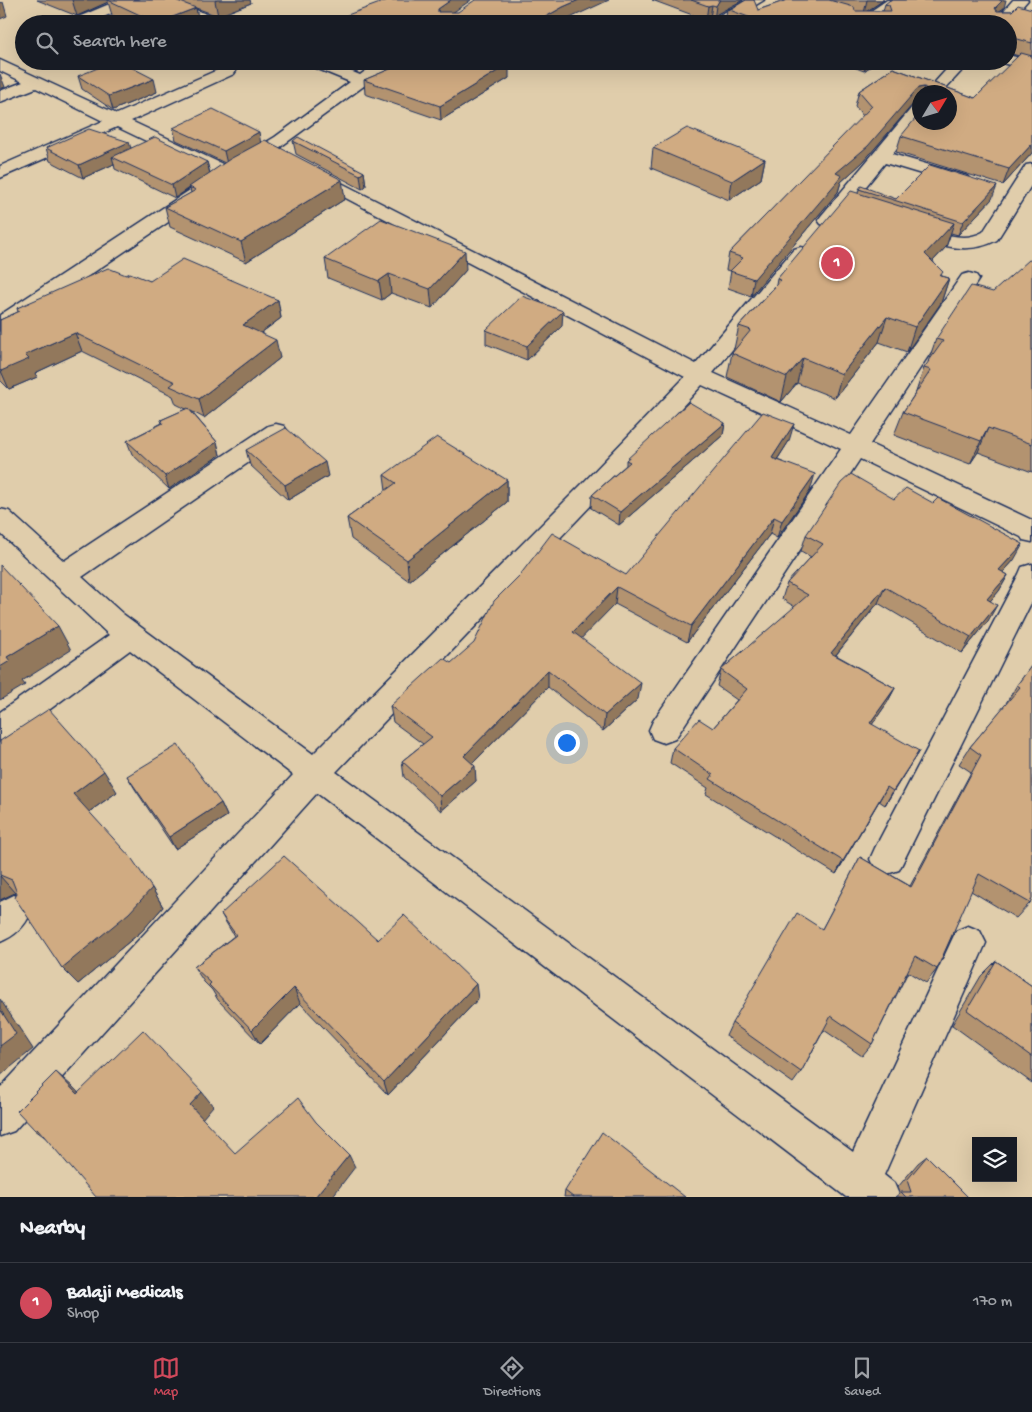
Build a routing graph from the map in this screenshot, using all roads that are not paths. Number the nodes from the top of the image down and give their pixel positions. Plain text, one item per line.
1 (131, 0) edge
2 (156, 0) edge
3 (757, 0) edge
4 (897, 0) edge
5 (1021, 0) edge
6 (95, 15) edge
7 (196, 15) edge
8 (730, 15) edge
9 (877, 15) edge
10 (1007, 15) edge
11 (1017, 62) edge
12 (0, 65) edge
13 (1032, 66) edge
14 (334, 70) edge
15 (376, 70) edge
16 (955, 70) edge
17 (228, 71) dead end
18 (360, 81) junction
19 (35, 83) junction
20 (941, 85) edge
21 (0, 97) edge
22 (912, 119) edge
23 (116, 122) junction
24 (269, 150) junction
25 (881, 156) junction
26 (1032, 169) edge
27 (0, 173) edge
28 (227, 173) junction
29 (976, 184) edge
30 (995, 190) edge
31 (1014, 196) junction
32 (894, 222) edge
33 (970, 245) junction
34 (969, 279) dead end
35 (0, 325) edge
36 (698, 375) junction
37 (276, 432) edge
38 (854, 439) junction
39 (0, 518) edge
40 (1031, 530) edge
41 (1032, 574) edge
42 (62, 576) junction
43 (130, 635) junction
44 (0, 729) edge
45 (664, 730) dead end
46 (314, 774) junction
47 (887, 859) dead end
48 (968, 943) dead end
49 (0, 1117) edge
50 (870, 1190) edge

1 - 6 street
2 - 7 street
3 - 8 street
4 - 9 street
5 - 10 street
11 - 13 street
12 - 19 street
14 - 18 street
15 - 18 street
16 - 20 street
17 - 23 street
18 - 24 street
19 - 21 street
19 - 23 street
22 - 25 street
23 - 27 street
23 - 28 street
24 - 28 street
24 - 36 street
25 - 29 street
25 - 36 street
26 - 31 street
28 - 35 street
30 - 31 street
31 - 33 street
32 - 33 street
33 - 38 street
34 - 38 street
36 - 38 street
36 - 46 street
37 - 42 street
38 - 40 street
38 - 45 street
39 - 42 street
41 - 47 street
42 - 43 street
43 - 44 street
43 - 46 street
46 - 49 street
46 - 50 street
48 - 50 street

